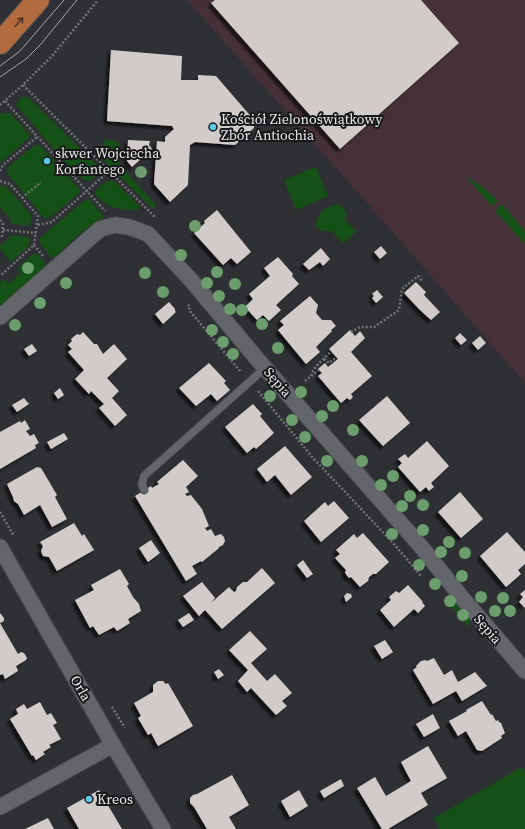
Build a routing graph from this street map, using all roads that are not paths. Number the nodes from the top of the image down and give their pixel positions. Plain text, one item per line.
1 (38, 0) edge
2 (0, 43) edge
3 (0, 317) edge
4 (266, 368) junction
5 (144, 490) dead end
6 (0, 547) edge
7 (525, 671) edge
8 (113, 745) junction
9 (0, 807) edge
10 (164, 829) edge

2 -> 1 main road
3 - 4 street, Sępia
4 - 5 lane
4 - 7 street, Sępia
6 - 8 street, Orla
8 - 9 street
8 - 10 street, Orla

